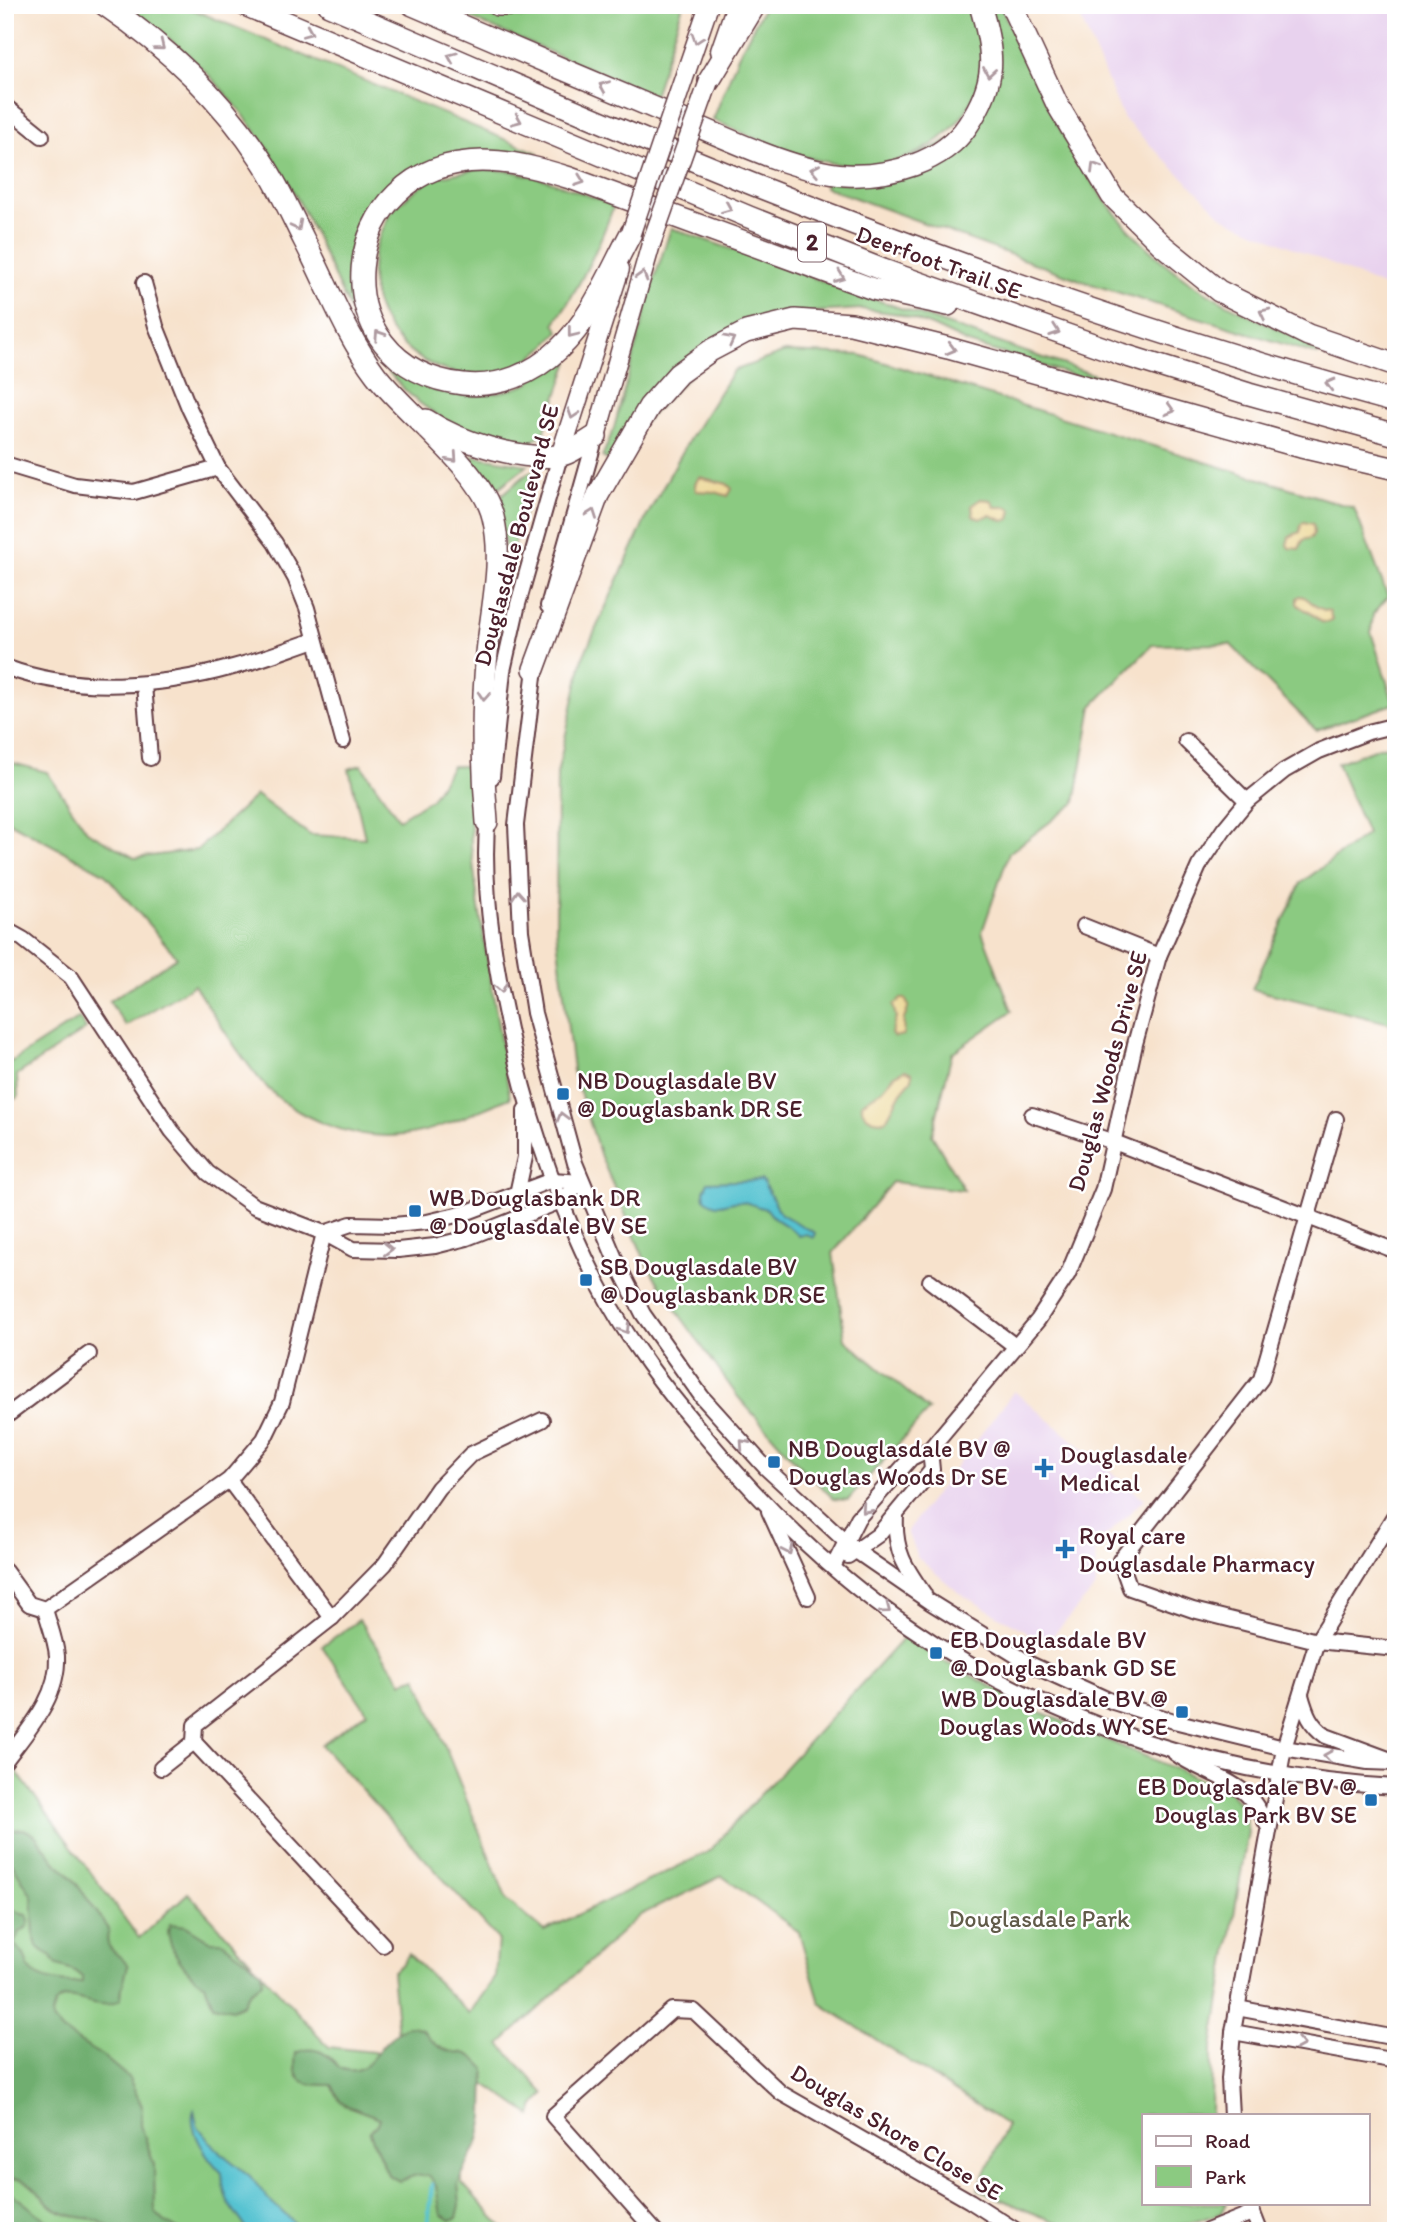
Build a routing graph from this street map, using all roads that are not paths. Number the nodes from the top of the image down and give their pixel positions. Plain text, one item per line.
1 (105, 5) edge
2 (245, 5) edge
3 (329, 5) edge
4 (413, 5) edge
5 (498, 5) edge
6 (510, 5) edge
7 (709, 5) edge
8 (736, 5) edge
9 (755, 5) edge
10 (980, 5) edge
11 (1012, 5) edge
12 (709, 81) junction
13 (5, 106) edge
14 (41, 136) dead end
15 (631, 233) junction
16 (144, 283) dead end
17 (1024, 321) junction
18 (1396, 365) edge
19 (1396, 402) edge
20 (407, 408) junction
21 (1396, 435) edge
22 (596, 436) junction
23 (560, 456) junction
24 (5, 464) edge
25 (218, 468) junction
26 (1396, 469) edge
27 (315, 639) junction
28 (5, 667) edge
29 (534, 669) junction
30 (144, 685) junction
31 (1396, 725) edge
32 (343, 741) dead end
33 (1185, 741) dead end
34 (150, 758) dead end
35 (1247, 801) junction
36 (487, 822) junction
37 (1084, 926) dead end
38 (5, 929) edge
39 (1159, 956) junction
40 (524, 1098) junction
41 (1032, 1115) dead end
42 (1336, 1119) dead end
43 (1114, 1142) junction
44 (552, 1180) junction
45 (582, 1182) junction
46 (517, 1194) junction
47 (562, 1201) junction
48 (1307, 1216) junction
49 (324, 1233) junction
50 (1396, 1251) edge
51 (930, 1281) dead end
52 (1015, 1346) junction
53 (89, 1354) dead end
54 (5, 1417) edge
55 (542, 1420) dead end
56 (930, 1449) junction
57 (229, 1480) junction
58 (765, 1503) junction
59 (1396, 1513) edge
60 (896, 1516) junction
61 (851, 1547) junction
62 (833, 1567) junction
63 (5, 1571) edge
64 (808, 1597) dead end
65 (930, 1602) junction
66 (45, 1609) junction
67 (332, 1618) junction
68 (1317, 1641) junction
69 (1396, 1649) edge
70 (1301, 1693) junction
71 (194, 1742) junction
72 (1169, 1748) junction
73 (1284, 1748) junction
74 (5, 1761) edge
75 (1396, 1763) edge
76 (161, 1768) dead end
77 (1279, 1775) junction
78 (1396, 1787) edge
79 (1269, 1828) junction
80 (383, 1945) dead end
81 (1237, 2008) junction
82 (1233, 2032) junction
83 (1396, 2038) edge
84 (1396, 2060) edge
85 (1231, 2114) edge
86 (1250, 2208) edge
87 (655, 2231) edge
88 (1017, 2231) edge
89 (1207, 2231) edge
90 (1260, 2231) edge

1 -> 20 highway
2 -> 17 highway, Deerfoot Trail SE / 2
19 -> 3 highway, Deerfoot Trail SE / 2
10 -> 4 highway
5 - 6 highway
7 -> 15 main road, Douglasdale Boulevard SE, bridge
8 - 12 main road, Douglasdale Boulevard SE
9 - 12 highway
18 -> 11 highway
22 -> 12 main road, Douglasdale Boulevard SE, bridge
13 - 14 street
15 -> 17 highway
15 -> 23 main road, Douglasdale Boulevard SE
16 - 25 street
17 -> 21 highway, Deerfoot Trail SE / 2
20 - 23 highway
20 -> 36 highway
22 - 23 highway
22 - 29 street, Douglasdale Boulevard SE
23 - 36 street, Douglasdale Boulevard SE
24 - 25 street
25 - 27 street
29 -> 26 highway
27 - 30 street
27 - 32 street
28 - 30 street
45 -> 29 street, Douglasdale Boulevard SE
30 - 34 street
31 - 35 street, Douglas Woods Drive SE
33 - 35 street
35 - 39 street, Douglas Woods Drive SE
36 -> 40 street, Douglasdale Boulevard SE
37 - 39 street
38 - 49 street
39 - 43 street, Douglas Woods Drive SE
40 - 44 street, Douglasdale Boulevard SE
40 - 46 street
41 - 43 street
42 - 48 street
43 - 48 street
43 - 52 street, Douglas Woods Drive SE
44 - 45 street
44 - 46 street
44 - 47 street, Douglasdale Boulevard SE
45 - 47 street
61 -> 45 street, Douglasdale Boulevard SE
46 - 49 street
49 -> 47 street
47 -> 58 street, Douglasdale Boulevard SE
48 - 50 street
48 - 68 street
49 - 57 street
51 - 52 street
52 - 56 street, Douglas Woods Drive SE
53 - 54 street
55 - 67 street
56 - 60 street, Douglas Woods Drive SE
56 -> 61 street, Douglas Woods Drive SE
57 - 66 street
57 - 67 street
58 - 62 street, Douglasdale Boulevard SE
58 -> 64 street
59 - 68 street
60 - 61 street, Douglas Woods Drive SE
60 - 65 street
61 - 62 street, Douglas Woods Drive SE
61 - 65 street, Douglasdale Boulevard SE
62 -> 72 street, Douglasdale Boulevard SE
63 - 66 street
65 - 73 street, Douglasdale Boulevard SE
66 - 74 street
67 - 71 street
68 - 69 street
68 - 70 street
70 - 73 street
70 - 75 street
71 - 76 street
71 - 80 street
72 - 77 street, Douglasdale Boulevard SE
72 - 79 street
75 -> 73 street, Douglasdale Boulevard SE
73 - 77 street
77 - 78 street, Douglasdale Boulevard SE
77 - 79 street
79 - 81 street
81 - 82 street
81 - 83 street
82 -> 84 street
82 - 85 street
86 - 89 street
86 - 90 street
87 - 88 street, Douglas Shore Close SE

